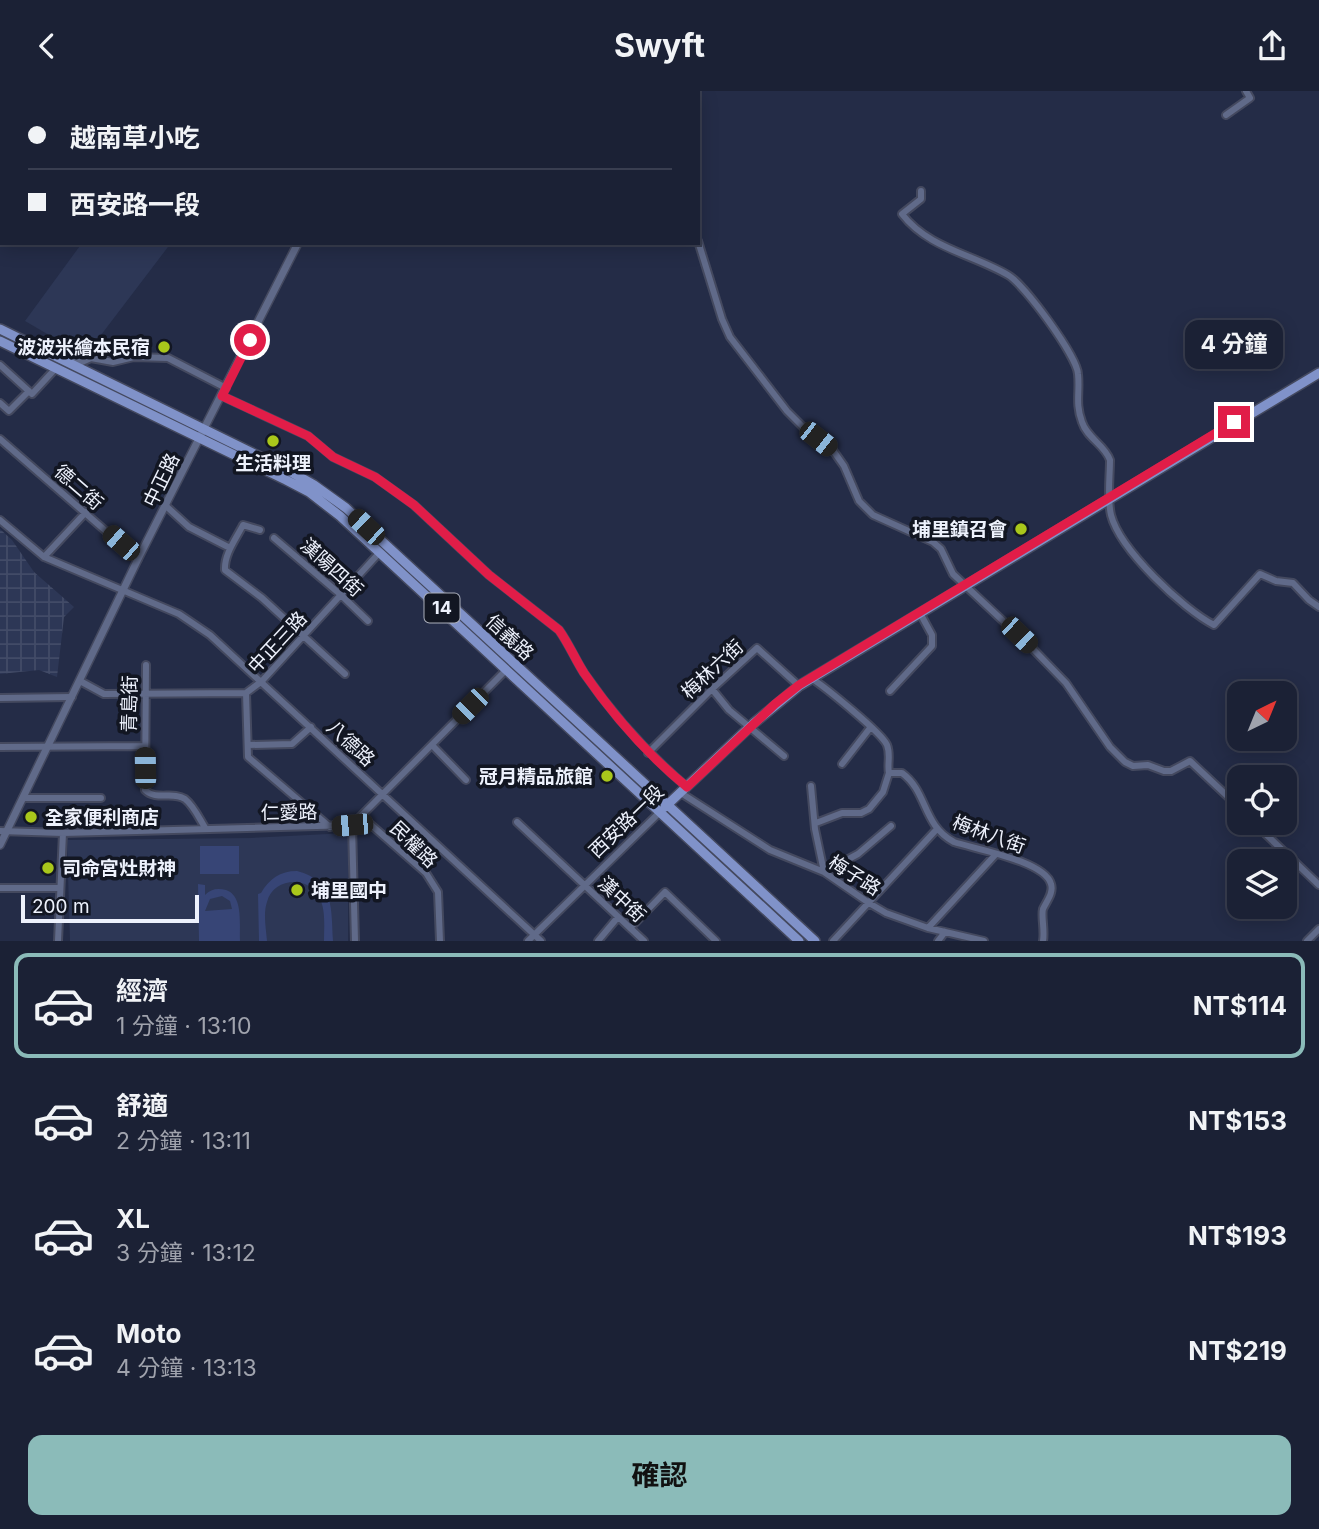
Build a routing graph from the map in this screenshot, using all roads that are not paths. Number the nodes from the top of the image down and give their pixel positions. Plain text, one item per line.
1 (1246, 91) edge
2 (1226, 115) dead end
3 (921, 191) dead end
4 (297, 245) edge
5 (699, 245) edge
6 (0, 328) edge
7 (0, 341) edge
8 (31, 344) junction
9 (26, 353) junction
10 (66, 361) junction
11 (0, 365) edge
12 (56, 368) junction
13 (1319, 373) edge
14 (226, 388) junction
15 (31, 392) junction
16 (222, 396) junction
17 (0, 403) edge
18 (201, 434) junction
19 (0, 439) edge
20 (1110, 498) junction
21 (166, 506) junction
22 (86, 512) junction
23 (0, 520) edge
24 (260, 530) dead end
25 (274, 538) dead end
26 (230, 548) junction
27 (383, 549) junction
28 (44, 557) junction
29 (138, 559) junction
30 (966, 586) junction
31 (124, 590) junction
32 (341, 595) junction
33 (1319, 607) edge
34 (920, 614) junction
35 (368, 621) dead end
36 (304, 635) junction
37 (146, 665) dead end
38 (509, 666) junction
39 (345, 674) dead end
40 (811, 678) junction
41 (80, 681) junction
42 (262, 681) junction
43 (799, 685) junction
44 (712, 689) junction
45 (890, 691) dead end
46 (246, 693) junction
47 (145, 695) junction
48 (72, 697) junction
49 (0, 698) edge
50 (311, 727) junction
51 (749, 728) junction
52 (870, 729) junction
53 (249, 745) junction
54 (432, 745) junction
55 (145, 746) junction
56 (0, 747) edge
57 (48, 747) junction
58 (648, 753) junction
59 (784, 756) dead end
60 (842, 764) dead end
61 (889, 773) junction
62 (466, 780) dead end
63 (811, 786) dead end
64 (684, 790) junction
65 (383, 794) junction
66 (1227, 796) edge
67 (23, 798) junction
68 (100, 798) dead end
69 (665, 808) junction
70 (361, 816) junction
71 (517, 822) dead end
72 (816, 823) junction
73 (352, 825) junction
74 (891, 826) dead end
75 (330, 827) junction
76 (206, 829) junction
77 (936, 830) junction
78 (3, 831) edge
79 (63, 833) junction
80 (1267, 835) edge
81 (0, 845) edge
82 (996, 854) junction
83 (824, 872) junction
84 (1319, 885) edge
85 (585, 886) junction
86 (0, 888) edge
87 (60, 888) junction
88 (869, 903) junction
89 (618, 917) junction
90 (631, 928) junction
91 (928, 928) junction
92 (1319, 929) edge
93 (945, 932) junction
94 (534, 934) junction
95 (1309, 940) edge
96 (58, 941) edge
97 (355, 941) edge
98 (440, 941) edge
99 (528, 941) edge
100 (541, 941) edge
101 (598, 941) edge
102 (644, 941) edge
103 (716, 941) edge
104 (799, 941) edge
105 (815, 941) edge
106 (833, 941) edge
107 (938, 941) edge
108 (984, 941) edge
109 (1043, 941) edge

1 - 2 street
3 - 20 street
4 - 14 street, 中正路
5 - 30 street
6 - 8 main road, 信義路 / 14
7 - 9 main road, 信義路 / 14
8 - 9 main road
8 - 10 main road, 信義路 / 14
9 - 12 main road, 信義路 / 14
10 - 14 street
10 - 18 main road, 信義路 / 14
11 - 15 street
12 - 15 street
12 - 18 main road, 信義路 / 14
13 - 20 main road, 西安路一段
14 - 16 street, 中正路
15 - 17 street
16 - 18 street, 中正路
16 - 58 street, 梅子路
18 - 21 street, 中正路
18 - 27 main road, 信義路 / 14
19 - 22 street, 德二街
20 - 30 main road, 西安路一段
20 - 33 street
21 - 26 street
21 - 29 street, 中正路
22 - 28 street
22 - 29 street, 德二街
23 - 28 street, 八德路
24 - 26 street
25 - 32 street, 漢陽四街
26 - 36 street
27 - 32 street, 中正三路
27 - 38 main road, 信義路 / 14
28 - 31 street, 八德路
29 - 31 street, 中正路
30 - 34 main road, 西安路一段
30 - 66 street
31 - 41 street, 中正路
31 - 42 street, 八德路
32 - 35 street, 漢陽四街
32 - 36 street, 中正三路
34 - 40 main road, 西安路一段
34 - 45 street
36 - 39 street
36 - 42 street, 中正三路
37 - 47 street, 青島街
38 - 54 street
38 - 69 main road, 信義路 / 14
40 - 43 main road, 西安路一段
40 - 52 street
41 - 47 street, 中正三路
41 - 48 street, 中正路
42 - 46 street, 中正三路
42 - 50 street, 八德路
43 - 44 street, 梅林六街
43 - 51 main road, 西安路一段
44 - 51 street
44 - 58 street, 梅林六街
46 - 47 street, 中正三路
46 - 53 street
47 - 55 street, 青島街
48 - 49 street
48 - 57 street, 中正路
50 - 53 street
50 - 65 street, 八德路
51 - 59 street
51 - 64 main road, 西安路一段
52 - 60 street
52 - 61 street
53 - 75 street
54 - 62 street
54 - 65 street
55 - 57 street
55 - 76 street, 青島街
56 - 57 street
57 - 67 street, 中正路
58 - 64 street, 梅子路
61 - 72 street
61 - 77 street, 梅林八街
63 - 72 street
64 - 69 main road, 西安路一段
64 - 83 street, 梅子路
65 - 70 street
65 - 94 street, 八德路
67 - 68 street
67 - 78 street, 中正路
69 - 85 street, 西安路一段
69 - 104 main road, 信義路 / 14
69 - 105 main road, 信義路 / 14
70 - 73 street
70 - 98 street, 民權路
71 - 85 street, 漢中街
72 - 83 street
73 - 75 street, 仁愛路
73 - 97 street
74 - 83 street
75 - 76 street, 仁愛路
76 - 79 street, 仁愛路
77 - 82 street, 梅林八街
77 - 88 street
78 - 79 street, 仁愛路
78 - 81 street, 中正路
79 - 87 street
80 - 84 street
82 - 91 street
82 - 109 street, 梅林八街
83 - 88 street, 梅子路
85 - 89 street, 漢中街
85 - 94 street, 西安路一段
86 - 87 street
87 - 96 street
88 - 91 street, 梅子路
88 - 106 street
89 - 90 street, 漢中街
89 - 101 street
90 - 102 street, 漢中街
90 - 103 street
91 - 93 street, 梅子路
92 - 95 street
93 - 107 street
93 - 108 street, 梅子路
94 - 99 street, 西安路一段
94 - 100 street, 八德路

